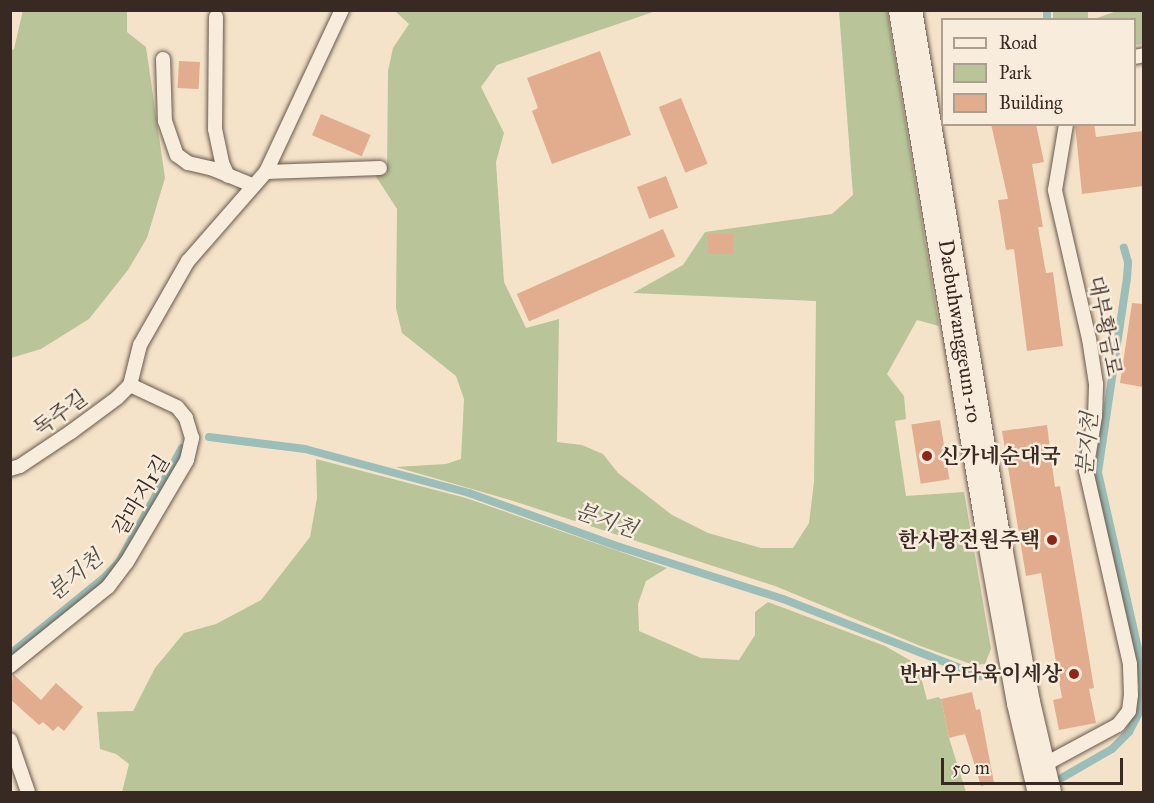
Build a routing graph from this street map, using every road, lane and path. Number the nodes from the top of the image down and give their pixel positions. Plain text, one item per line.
1 (342, 10) edge
2 (905, 10) edge
3 (216, 17) dead end
4 (163, 59) dead end
5 (1066, 126) edge
6 (381, 168) dead end
7 (266, 172) junction
8 (228, 176) junction
9 (254, 186) junction
10 (130, 385) junction
11 (10, 469) edge
12 (10, 666) edge
13 (10, 740) edge
14 (1041, 780) edge
15 (28, 792) edge

1 - 7 lane
2 - 14 main road, Daebuhwanggeum-ro
3 - 8 lane
4 - 8 lane
5 - 14 lane, 대부황금로
6 - 7 lane
7 - 9 lane
8 - 9 lane
9 - 10 lane
10 - 11 lane, 독주길
10 - 12 lane, 갈마지1길
13 - 15 lane

